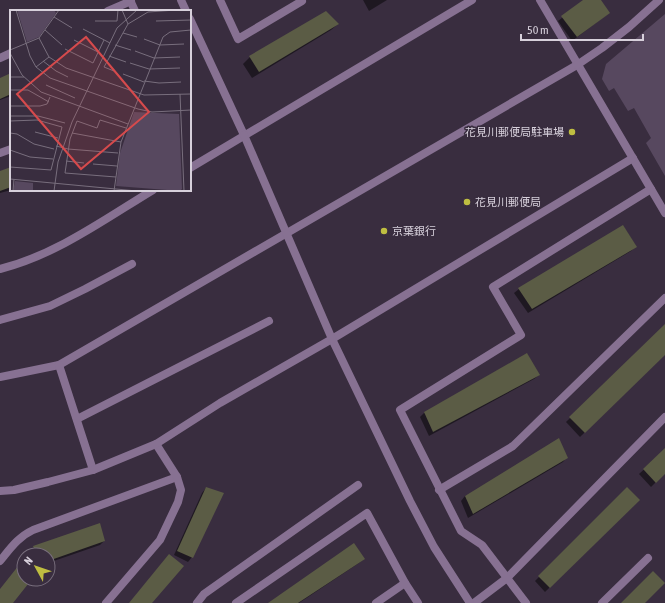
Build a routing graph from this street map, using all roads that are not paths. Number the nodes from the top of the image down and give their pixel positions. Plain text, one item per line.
1 (181, 0) edge
2 (220, 0) edge
3 (472, 0) edge
4 (540, 0) edge
5 (659, 0) edge
6 (131, 1) edge
7 (302, 1) edge
8 (110, 10) edge
9 (186, 10) edge
10 (191, 21) edge
11 (10, 53) edge
12 (0, 58) edge
13 (577, 64) junction
14 (244, 135) junction
15 (10, 149) edge
16 (0, 153) edge
17 (633, 158) junction
18 (191, 167) edge
19 (651, 189) junction
20 (151, 191) edge
21 (665, 213) edge
22 (132, 264) dead end
23 (0, 268) edge
24 (665, 298) edge
25 (0, 320) edge
26 (269, 321) dead end
27 (332, 339) junction
28 (60, 365) junction
29 (0, 377) edge
30 (665, 417) edge
31 (77, 419) junction
32 (156, 444) junction
33 (93, 470) junction
34 (177, 477) junction
35 (358, 485) dead end
36 (439, 490) junction
37 (0, 491) edge
38 (648, 558) dead end
39 (0, 562) edge
40 (507, 578) junction
41 (405, 583) junction
42 (106, 603) edge
43 (197, 603) edge
44 (236, 603) edge
45 (376, 603) edge
46 (418, 603) edge
47 (470, 603) edge
48 (474, 603) edge
49 (526, 603) edge
50 (602, 603) edge

1 - 9 street
2 - 7 street
3 - 14 street
4 - 13 street
5 - 13 street
6 - 8 street
10 - 14 street
11 - 12 street
13 - 17 street
13 - 28 street
14 - 18 street
14 - 27 street, bridge
15 - 16 street
17 - 19 street
17 - 27 street
19 - 21 street
19 - 36 street
20 - 23 street
22 - 25 street
24 - 36 street
26 - 31 street
27 - 32 street
27 - 47 street
28 - 29 street
28 - 31 street
30 - 40 street
31 - 33 street
32 - 33 street
32 - 34 street
33 - 37 street
34 - 39 street
34 - 42 street
35 - 43 street
36 - 40 street
38 - 50 street
40 - 48 street
40 - 49 street
41 - 44 street
41 - 45 street
41 - 46 street

